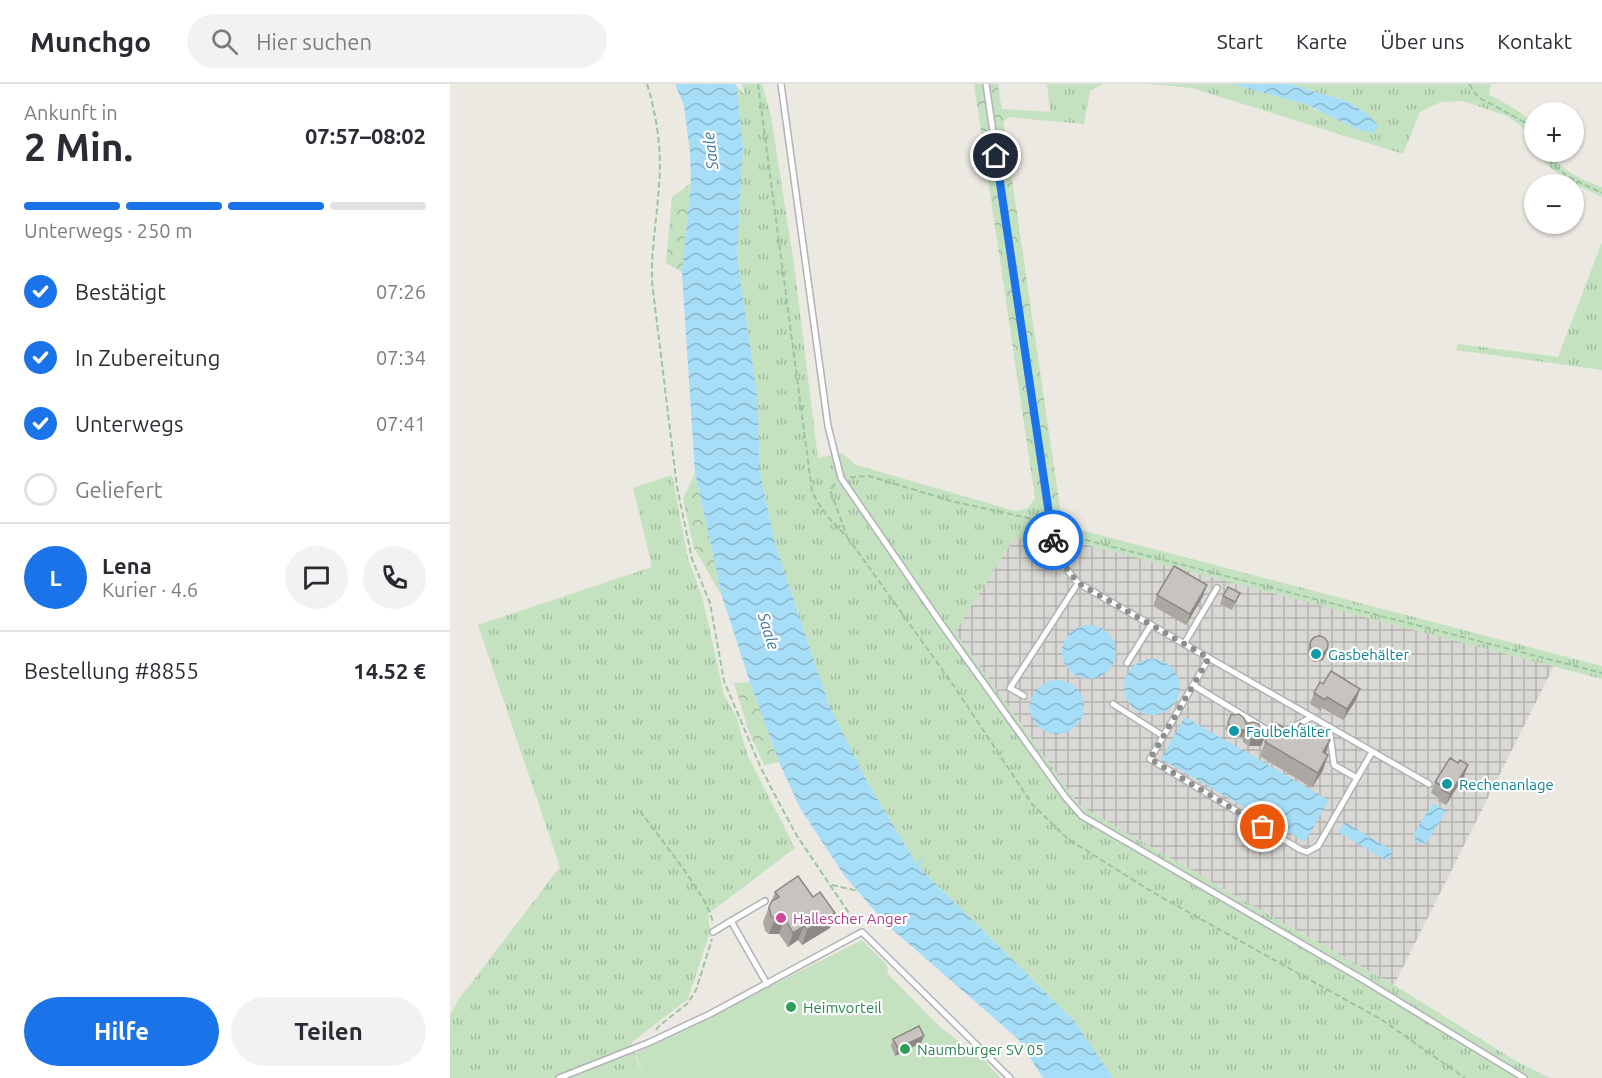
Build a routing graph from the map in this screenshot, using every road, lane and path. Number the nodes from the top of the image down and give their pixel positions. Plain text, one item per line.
1 (647, 84) edge
2 (758, 84) edge
3 (781, 84) edge
4 (986, 84) edge
5 (1469, 84) edge
6 (1524, 122) edge
7 (1552, 162) edge
8 (1602, 193) edge
9 (841, 478) junction
10 (1050, 523) junction
11 (848, 538) junction
12 (1078, 583) junction
13 (1217, 588) dead end
14 (1151, 625) junction
15 (1184, 644) junction
16 (1209, 658) junction
17 (1127, 663) dead end
18 (1602, 673) edge
19 (1193, 685) junction
20 (1024, 696) dead end
21 (1113, 704) dead end
22 (1312, 717) junction
23 (1329, 727) junction
24 (1163, 736) junction
25 (1372, 752) junction
26 (1357, 778) junction
27 (1429, 784) dead end
28 (640, 811) dead end
29 (832, 885) junction
30 (858, 891) dead end
31 (765, 901) dead end
32 (731, 921) junction
33 (713, 932) junction
34 (862, 932) junction
35 (767, 984) junction
36 (648, 1042) junction
37 (559, 1078) edge
38 (1010, 1078) edge
39 (1465, 1078) edge
40 (1524, 1078) edge

1 - 29 path
2 - 11 path
3 - 9 lane
4 - 10 lane
5 - 6 path
7 - 8 path
9 - 10 path
9 - 11 path
9 - 40 lane
10 - 12 lane
10 - 18 path
11 - 39 path
12 - 14 lane
12 - 20 lane
13 - 15 lane
14 - 15 lane
14 - 17 lane
15 - 16 lane
16 - 19 lane
16 - 22 lane
19 - 22 lane
19 - 24 lane
21 - 24 lane
22 - 23 lane
23 - 25 lane
23 - 26 lane
24 - 26 lane
25 - 26 lane
25 - 27 lane
28 - 33 path
29 - 30 path
29 - 34 path
31 - 32 lane
32 - 33 lane
32 - 35 lane
33 - 36 path
34 - 35 lane
34 - 38 lane
35 - 36 lane
36 - 37 lane

